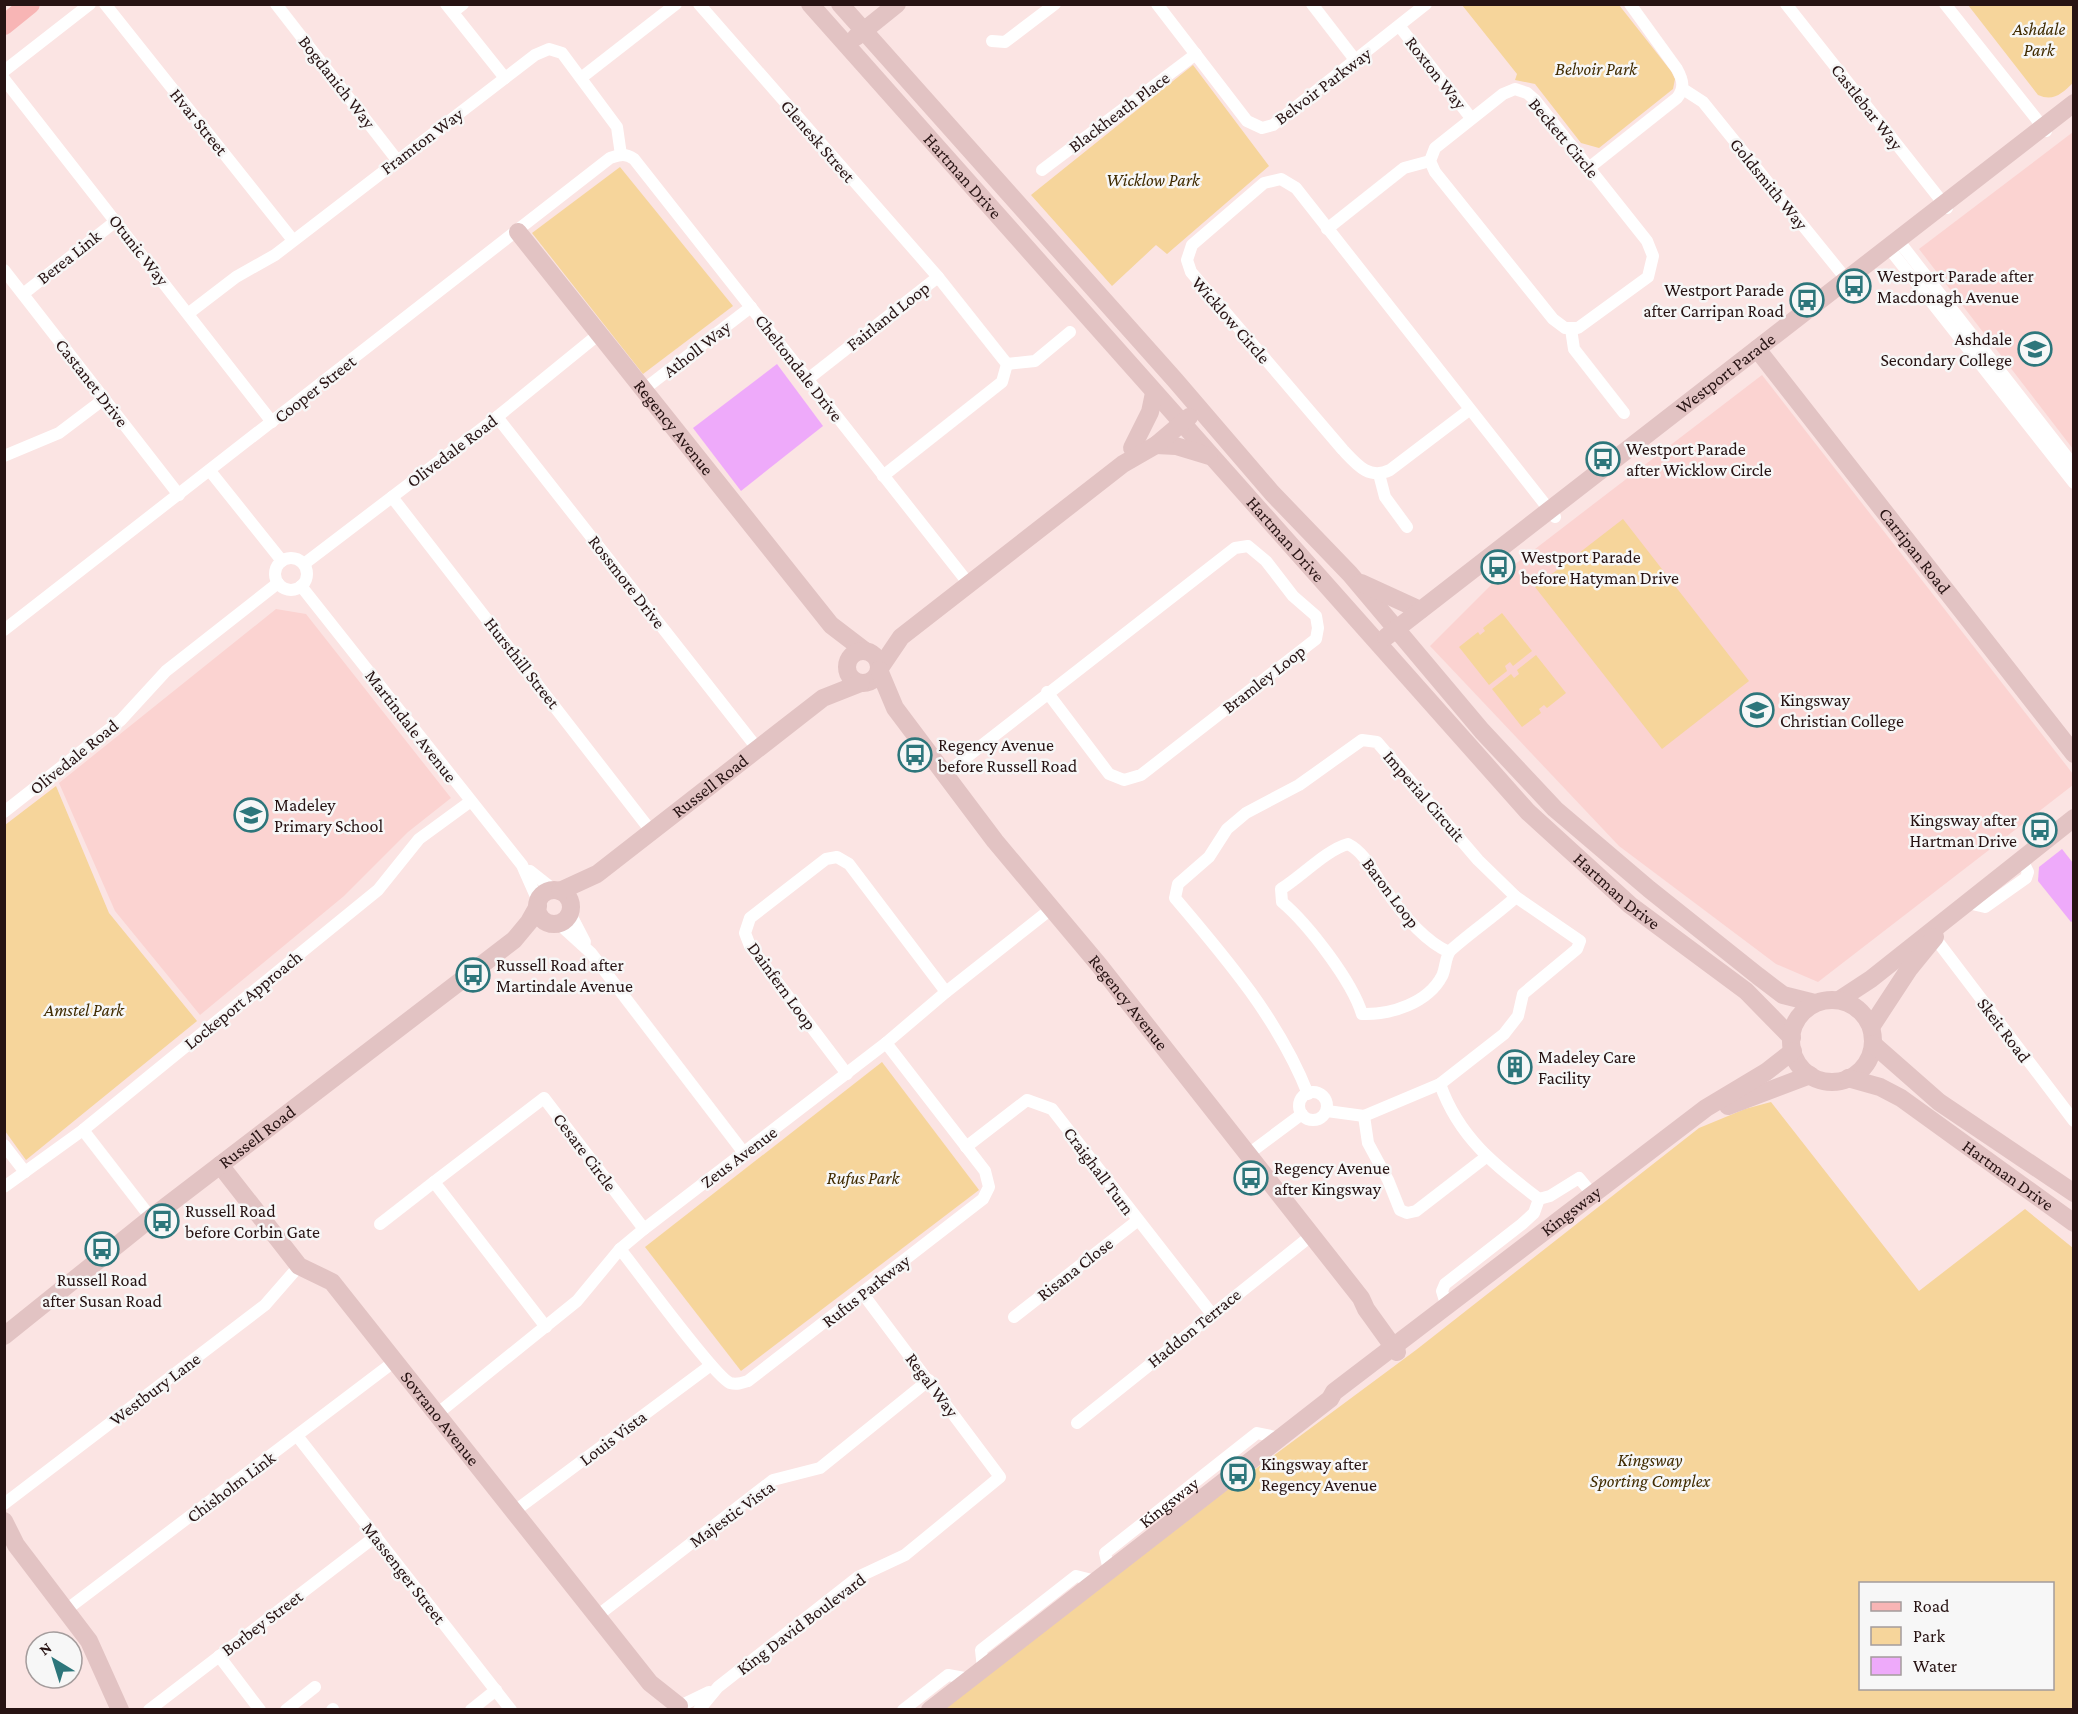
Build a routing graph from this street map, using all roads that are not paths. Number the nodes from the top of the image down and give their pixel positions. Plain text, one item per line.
1 (30, 4) edge
2 (90, 4) edge
3 (105, 4) edge
4 (276, 4) edge
5 (676, 4) edge
6 (699, 4) edge
7 (810, 4) edge
8 (840, 4) edge
9 (882, 4) edge
10 (897, 4) edge
11 (1055, 4) edge
12 (1157, 4) edge
13 (1312, 4) edge
14 (1426, 4) edge
15 (1630, 4) edge
16 (1786, 4) edge
17 (1945, 4) edge
18 (454, 7) edge
19 (4, 25) edge
20 (1400, 27) junction
21 (861, 28) junction
22 (992, 41) dead end
23 (844, 44) junction
24 (1196, 54) junction
25 (1356, 61) junction
26 (4, 71) edge
27 (505, 78) junction
28 (581, 78) junction
29 (4, 79) edge
30 (1683, 89) junction
31 (2073, 103) edge
32 (2073, 111) edge
33 (1472, 118) junction
34 (2045, 129) junction
35 (624, 154) junction
36 (397, 160) junction
37 (1430, 161) junction
38 (1590, 167) junction
39 (1042, 170) dead end
40 (1945, 206) junction
41 (116, 221) junction
42 (1328, 229) junction
43 (518, 232) junction
44 (292, 239) junction
45 (1895, 246) junction
46 (4, 270) edge
47 (938, 277) junction
48 (1848, 282) junction
49 (22, 294) junction
50 (751, 307) junction
51 (189, 313) junction
52 (1571, 329) junction
53 (1070, 332) dead end
54 (599, 334) junction
55 (1764, 350) junction
56 (1007, 364) junction
57 (808, 379) junction
58 (643, 390) junction
59 (1154, 393) junction
60 (104, 399) junction
61 (1195, 404) junction
62 (1469, 410) junction
63 (1624, 413) dead end
64 (497, 417) junction
65 (1177, 419) junction
66 (273, 422) junction
67 (1156, 445) junction
68 (4, 456) edge
69 (1128, 456) junction
70 (1209, 456) junction
71 (2073, 466) edge
72 (210, 471) junction
73 (1378, 474) junction
74 (883, 476) junction
75 (2073, 483) edge
76 (179, 495) junction
77 (392, 497) junction
78 (1553, 513) junction
79 (1407, 527) dead end
80 (282, 561) junction
81 (303, 564) junction
82 (1356, 581) junction
83 (278, 583) junction
84 (969, 584) junction
85 (301, 586) junction
86 (1420, 610) junction
87 (831, 625) junction
88 (4, 630) edge
89 (1401, 634) junction
90 (901, 637) junction
91 (1382, 649) junction
92 (867, 651) junction
93 (847, 666) junction
94 (879, 669) junction
95 (862, 683) junction
96 (2031, 691) junction
97 (1047, 692) junction
98 (823, 698) junction
99 (895, 708) junction
100 (2073, 738) edge
101 (757, 748) junction
102 (2073, 754) edge
103 (945, 774) junction
104 (471, 801) junction
105 (4, 812) edge
106 (2073, 818) edge
107 (651, 831) junction
108 (522, 865) junction
109 (597, 874) junction
110 (557, 890) junction
111 (1516, 897) junction
112 (1968, 903) junction
113 (538, 904) junction
114 (1051, 909) junction
115 (563, 917) junction
116 (1935, 938) junction
117 (514, 940) junction
118 (1449, 952) junction
119 (946, 992) junction
120 (1839, 1000) junction
121 (1815, 1003) junction
122 (1872, 1036) junction
123 (886, 1043) junction
124 (1792, 1044) junction
125 (847, 1074) junction
126 (1810, 1075) junction
127 (1848, 1078) junction
128 (1440, 1084) junction
129 (1308, 1094) junction
130 (1327, 1111) junction
131 (1302, 1114) junction
132 (1364, 1116) junction
133 (2073, 1121) edge
134 (1681, 1127) junction
135 (83, 1131) junction
136 (4, 1145) edge
137 (966, 1147) junction
138 (744, 1153) junction
139 (1247, 1155) junction
140 (1486, 1158) junction
141 (220, 1165) junction
142 (25, 1172) junction
143 (434, 1182) junction
144 (4, 1187) edge
145 (2073, 1193) edge
146 (1593, 1195) junction
147 (1539, 1199) junction
148 (151, 1218) junction
149 (1137, 1221) junction
150 (2073, 1223) edge
151 (380, 1224) dead end
152 (644, 1229) junction
153 (1312, 1235) junction
154 (620, 1249) junction
155 (299, 1266) junction
156 (863, 1294) junction
157 (1453, 1300) junction
158 (1211, 1313) junction
159 (1014, 1317) dead end
160 (546, 1327) junction
161 (4, 1336) edge
162 (1400, 1346) junction
163 (395, 1361) junction
164 (711, 1365) junction
165 (929, 1380) junction
166 (437, 1414) junction
167 (1077, 1423) dead end
168 (298, 1437) junction
169 (1000, 1477) joint
170 (4, 1504) edge
171 (516, 1510) junction
172 (4, 1521) edge
173 (376, 1536) junction
174 (66, 1610) junction
175 (597, 1616) junction
176 (219, 1656) junction
177 (976, 1673) junction
178 (315, 1687) dead end
179 (718, 1687) junction
180 (496, 1690) junction
181 (676, 1708) edge
182 (120, 1710) edge
183 (149, 1710) edge
184 (260, 1710) edge
185 (286, 1710) edge
186 (471, 1710) edge
187 (511, 1710) edge
188 (699, 1710) edge
189 (903, 1710) edge
190 (930, 1710) edge

1 - 19 main road
2 - 26 street
3 - 44 street, Hvar Street
4 - 36 street, Bogdanich Way
5 - 28 street
6 - 47 street, Glenesk Street
7 - 23 street, Hartman Drive
8 - 21 street, Hartman Drive
9 - 21 street
10 - 21 street
11 - 22 street
12 - 24 street, Belvoir Parkway
13 - 25 street
14 - 20 street, Belvoir Parkway
15 - 30 street
16 - 40 street, Castlebar Way
17 - 34 street
18 - 27 street
20 - 25 street, Belvoir Parkway
20 - 33 street, Roxton Way
21 - 23 street
21 - 61 street, Hartman Drive
23 - 59 street, Hartman Drive
24 - 25 street, Belvoir Parkway
24 - 39 street, Blackheath Place
27 - 28 street, Framton Way
27 - 36 street, Framton Way
28 - 35 street, Framton Way
29 - 41 street, Otunic Way
30 - 38 street
30 - 48 street, Goldsmith Way
31 - 34 street, Westport Parade
32 - 34 street, Westport Parade
33 - 37 street, Beckett Circle
33 - 38 street, Beckett Circle
34 - 40 street, Westport Parade
35 - 43 street, Cooper Street
35 - 50 street, Cheltondale Drive
36 - 44 street, Framton Way
37 - 42 street
37 - 52 street
38 - 52 street, Beckett Circle
40 - 45 street, Westport Parade
41 - 49 street, Berea Link
41 - 51 street, Otunic Way
42 - 62 street, Wicklow Circle
42 - 73 street, Wicklow Circle
43 - 54 street, Regency Avenue
43 - 66 street, Cooper Street
44 - 51 street, Framton Way
45 - 48 street, Westport Parade
45 - 71 street
45 - 75 street
46 - 49 street, Castanet Drive
47 - 56 street, Fairland Loop
47 - 57 street, Fairland Loop
48 - 55 street, Westport Parade
49 - 60 street, Castanet Drive
50 - 57 street, Cheltondale Drive
50 - 58 street, Atholl Way
51 - 66 street, Otunic Way
52 - 63 street
53 - 56 street
54 - 58 street, Regency Avenue
54 - 64 street, Olivedale Road
55 - 78 street, Westport Parade
55 - 96 street, Carripan Road
56 - 74 street
57 - 74 street, Cheltondale Drive
58 - 87 street, Regency Avenue
59 - 65 street, Hartman Drive
59 - 69 street
60 - 68 street
60 - 76 street, Castanet Drive
61 - 65 street
61 - 82 street, Hartman Drive
62 - 73 street
62 - 78 street, Wicklow Circle
64 - 77 street, Olivedale Road
64 - 101 street, Rossmore Drive
65 - 67 street
65 - 69 street
65 - 70 street, Hartman Drive
66 - 72 street, Cooper Street
67 - 69 street
67 - 70 street
69 - 84 street
70 - 91 street, Hartman Drive
72 - 76 street, Cooper Street
72 - 80 street
73 - 79 street
74 - 84 street, Cheltondale Drive
76 - 88 street, Cooper Street
77 - 81 street, Olivedale Road
77 - 107 street, Hursthill Street
78 - 86 street, Westport Parade
78 - 89 street, Westport Parade
80 - 81 street
80 - 83 street
81 - 85 street
82 - 86 street
82 - 89 street, Hartman Drive
83 - 85 street
83 - 105 street, Olivedale Road
84 - 90 street
85 - 104 street, Martindale Avenue
86 - 89 street, Westport Parade
87 - 92 street, Regency Avenue
87 - 93 street, Regency Avenue
89 - 91 street, Westport Parade
89 - 121 street, Hartman Drive
90 - 92 street
90 - 94 street
91 - 124 street, Hartman Drive
92 - 93 street
92 - 94 street
93 - 95 street
93 - 98 street, Russell Road
94 - 95 street
94 - 99 street, Regency Avenue
95 - 98 street, Russell Road
95 - 99 street, Regency Avenue
96 - 100 street, Carripan Road
96 - 102 street, Carripan Road
97 - 97 street, Bramley Loop
97 - 103 street, Bramley Loop
98 - 101 street, Russell Road
99 - 103 street, Regency Avenue
101 - 107 street, Russell Road
103 - 114 street, Regency Avenue
104 - 108 street, Martindale Avenue
104 - 135 street, Lockeport Approach
106 - 112 street
107 - 109 street, Russell Road
108 - 110 street, Martindale Avenue
108 - 113 street, Martindale Avenue
109 - 110 street, Russell Road
109 - 115 street, Russell Road
110 - 113 street
110 - 115 street
111 - 118 street
111 - 128 street, Imperial Circuit
111 - 129 street, Imperial Circuit
112 - 116 street
112 - 120 street
113 - 115 street
113 - 117 street, Russell Road
114 - 119 street, Zeus Avenue
114 - 139 street, Regency Avenue
115 - 117 street, Russell Road
115 - 138 street
116 - 122 street
116 - 133 street, Skeit Road
117 - 141 street, Russell Road
118 - 118 street, Baron Loop
119 - 123 street, Zeus Avenue
119 - 125 street, Dainfern Loop
120 - 121 street
120 - 122 street
121 - 124 street
122 - 127 street
122 - 145 street, Hartman Drive
123 - 125 street, Zeus Avenue
123 - 137 street, Rufus Parkway
124 - 126 street
124 - 134 street, Kingsway
125 - 138 street, Zeus Avenue
126 - 127 street
126 - 134 street, Kingsway
127 - 150 street, Hartman Drive
128 - 132 street, Imperial Circuit
128 - 140 street
129 - 130 street, Imperial Circuit
129 - 131 street
130 - 131 street
130 - 132 street
131 - 139 street
132 - 140 street
134 - 146 street, Kingsway
135 - 142 street, Lockeport Approach
135 - 148 street
136 - 142 street
137 - 149 street, Craighall Turn
137 - 156 street, Rufus Parkway
138 - 152 street, Zeus Avenue
139 - 153 street, Regency Avenue
140 - 147 street
141 - 148 street, Russell Road
141 - 155 street, Sovrano Avenue
142 - 144 street, Lockeport Approach
143 - 151 street, Cesare Circle
143 - 152 street, Cesare Circle
143 - 160 street
146 - 147 street
146 - 157 street, Kingsway
147 - 157 street
148 - 161 street, Russell Road
149 - 158 street, Craighall Turn
149 - 159 street, Risana Close
152 - 154 street, Zeus Avenue
153 - 158 street, Haddon Terrace
153 - 162 street, Regency Avenue
154 - 160 street, Zeus Avenue
154 - 164 street, Rufus Parkway
155 - 163 street, Sovrano Avenue
155 - 170 street, Westbury Lane
156 - 164 street, Rufus Parkway
156 - 165 street, Regal Way
157 - 162 street, Kingsway
158 - 167 street, Haddon Terrace
160 - 166 street, Zeus Avenue
162 - 177 street, Kingsway
163 - 166 street, Sovrano Avenue
163 - 168 street, Chisholm Link
164 - 171 street, Louis Vista
165 - 169 street, Regal Way
165 - 175 street, Majestic Vista
166 - 171 street, Sovrano Avenue
168 - 173 street, Massenger Street
168 - 174 street, Chisholm Link
169 - 179 street, King David Boulevard
171 - 175 street, Sovrano Avenue
172 - 174 street
173 - 176 street, Borbey Street
173 - 180 street, Massenger Street
174 - 182 street
175 - 181 street, Sovrano Avenue
176 - 183 street, Borbey Street
176 - 184 street
177 - 189 street
177 - 190 street, Kingsway
178 - 185 street
179 - 181 street, King David Boulevard
179 - 188 street, King David Boulevard
180 - 186 street
180 - 187 street, Massenger Street

